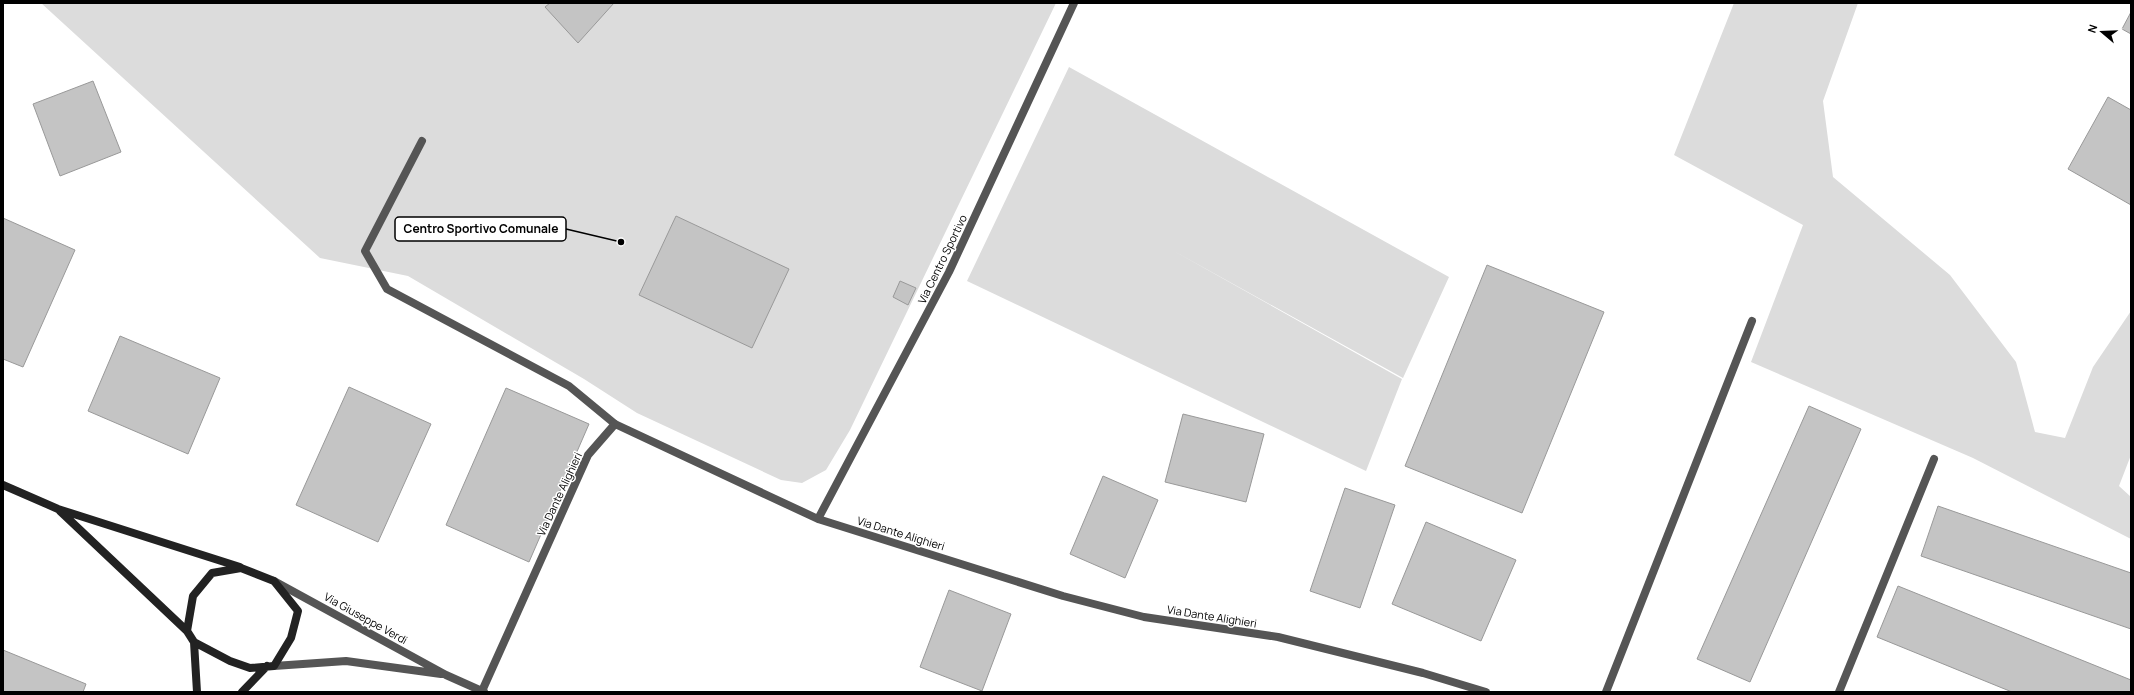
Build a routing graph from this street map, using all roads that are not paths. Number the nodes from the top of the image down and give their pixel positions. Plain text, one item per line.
1 (1074, 3) edge
2 (422, 141) dead end
3 (1752, 321) dead end
4 (616, 424) junction
5 (1934, 459) dead end
6 (3, 485) edge
7 (58, 509) junction
8 (818, 519) junction
9 (241, 568) junction
10 (274, 581) junction
11 (187, 631) junction
12 (194, 642) junction
13 (270, 666) junction
14 (446, 675) junction
15 (483, 691) edge
16 (197, 692) edge
17 (242, 692) edge
18 (1486, 692) edge
19 (1606, 692) edge
20 (1839, 692) edge

1 - 8 street, Via Centro Sportivo
2 - 4 street
3 - 19 street
4 - 8 street, Via Dante Alighieri
4 - 15 street, Via Dante Alighieri
5 - 20 street
6 - 7 street
7 - 9 street
7 - 11 street
8 - 18 street, Via Dante Alighieri
9 - 10 street
9 - 11 street
10 - 13 street
10 - 14 street, Via Giuseppe Verdi
11 - 12 street
12 - 13 street
12 - 16 street
13 - 14 street, Via Giuseppe Verdi
13 - 17 street
14 - 15 street, Via Giuseppe Verdi

